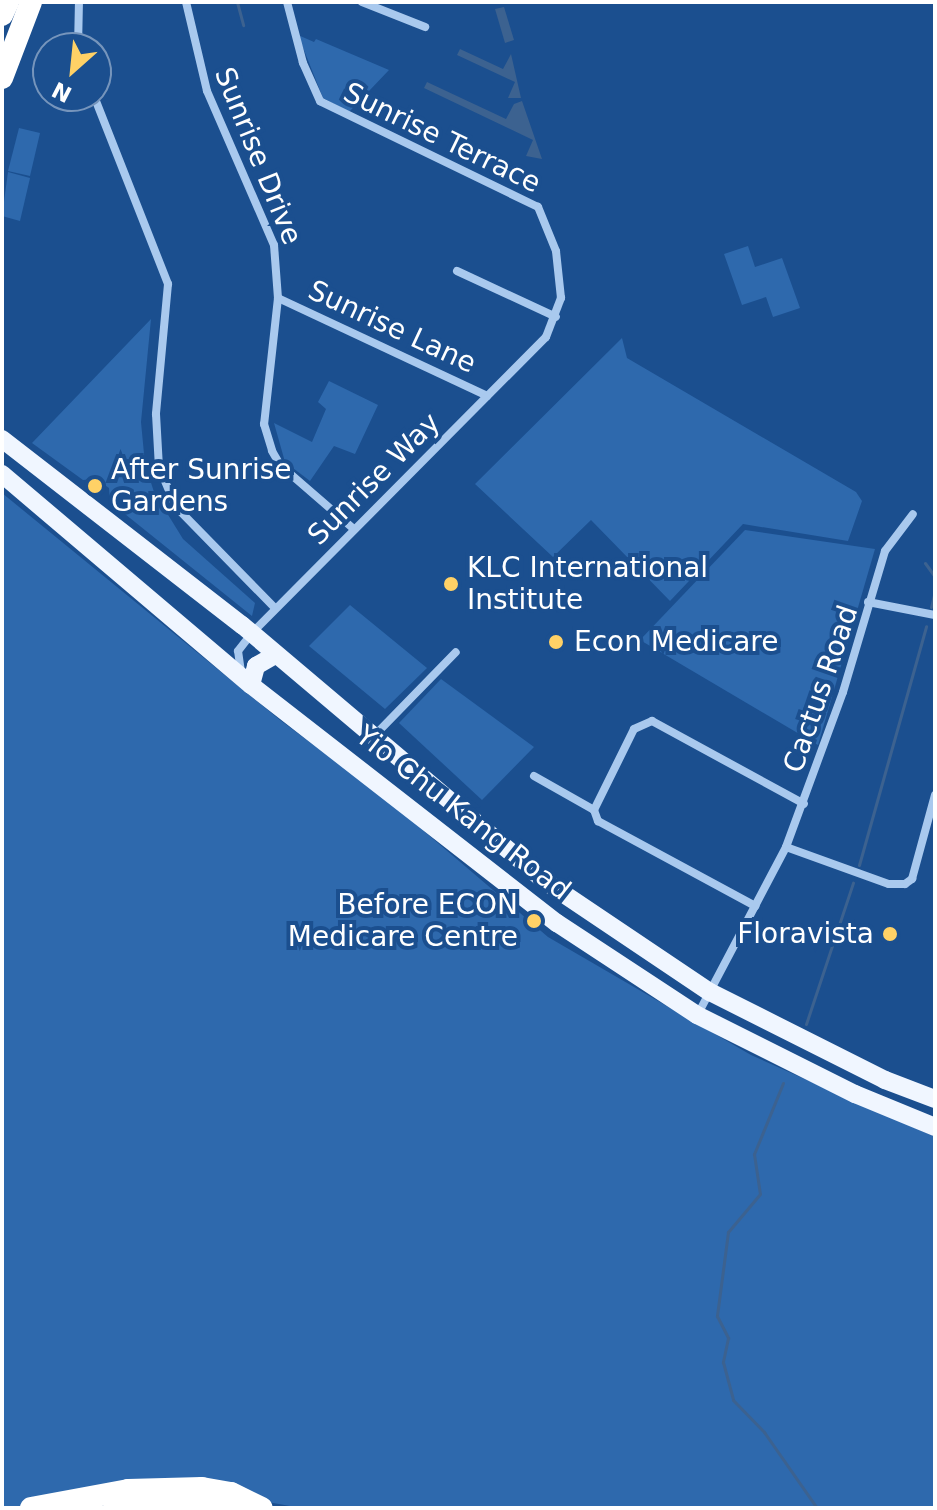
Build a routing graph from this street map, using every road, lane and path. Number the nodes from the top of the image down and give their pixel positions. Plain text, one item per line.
1 (8, 2) edge
2 (31, 2) edge
3 (79, 2) edge
4 (186, 2) edge
5 (287, 2) edge
6 (362, 2) edge
7 (2, 15) edge
8 (425, 27) dead end
9 (78, 32) edge
10 (2, 78) edge
11 (101, 112) edge
12 (457, 271) dead end
13 (278, 298) junction
14 (556, 317) junction
15 (487, 396) junction
16 (2, 439) edge
17 (2, 474) edge
18 (913, 514) dead end
19 (354, 529) junction
20 (868, 602) junction
21 (275, 608) junction
22 (935, 615) edge
23 (252, 633) junction
24 (456, 652) dead end
25 (275, 655) junction
26 (246, 681) junction
27 (373, 737) junction
28 (534, 776) dead end
29 (439, 793) junction
30 (935, 795) edge
31 (804, 804) junction
32 (594, 810) junction
33 (428, 819) junction
34 (786, 847) junction
35 (755, 906) junction
36 (710, 992) junction
37 (697, 1015) junction
38 (935, 1099) edge
39 (935, 1127) edge
40 (31, 1508) edge
41 (114, 1508) edge
42 (239, 1508) edge
43 (262, 1508) edge

1 - 7 highway
2 - 10 highway
3 - 9 street
4 - 13 street, Sunrise Drive
5 - 14 street, Sunrise Terrace
6 - 8 street
11 - 21 street
12 - 14 street
13 - 15 street, Sunrise Lane
13 - 19 street, Sunrise Drive
14 - 15 street, Sunrise Way
15 - 19 street, Sunrise Way
16 - 23 main road, Yio Chu Kang Road
17 - 26 main road, Yio Chu Kang Road
18 - 20 street
19 - 21 street, Sunrise Way
20 - 22 street, Cactus Road
20 - 31 street, Cactus Road
21 - 23 street, Sunrise Way
23 - 25 main road, Yio Chu Kang Road
23 - 26 street, Sunrise Way
24 - 27 street, Yio Chu Kang Road
25 - 26 main road
25 - 27 main road, Yio Chu Kang Road
26 - 33 main road, Yio Chu Kang Road
27 - 29 main road, Yio Chu Kang Road
28 - 32 street
29 - 33 main road
29 - 36 main road, Yio Chu Kang Road
30 - 34 street
31 - 32 street
31 - 34 street, Cactus Road
32 - 35 street
33 - 37 main road, Yio Chu Kang Road
34 - 35 street, Cactus Road
35 - 36 street, Cactus Road
36 - 37 street, Cactus Road
36 - 38 main road, Yio Chu Kang Road
37 - 39 main road, Yio Chu Kang Road
40 - 43 highway
41 - 42 highway

